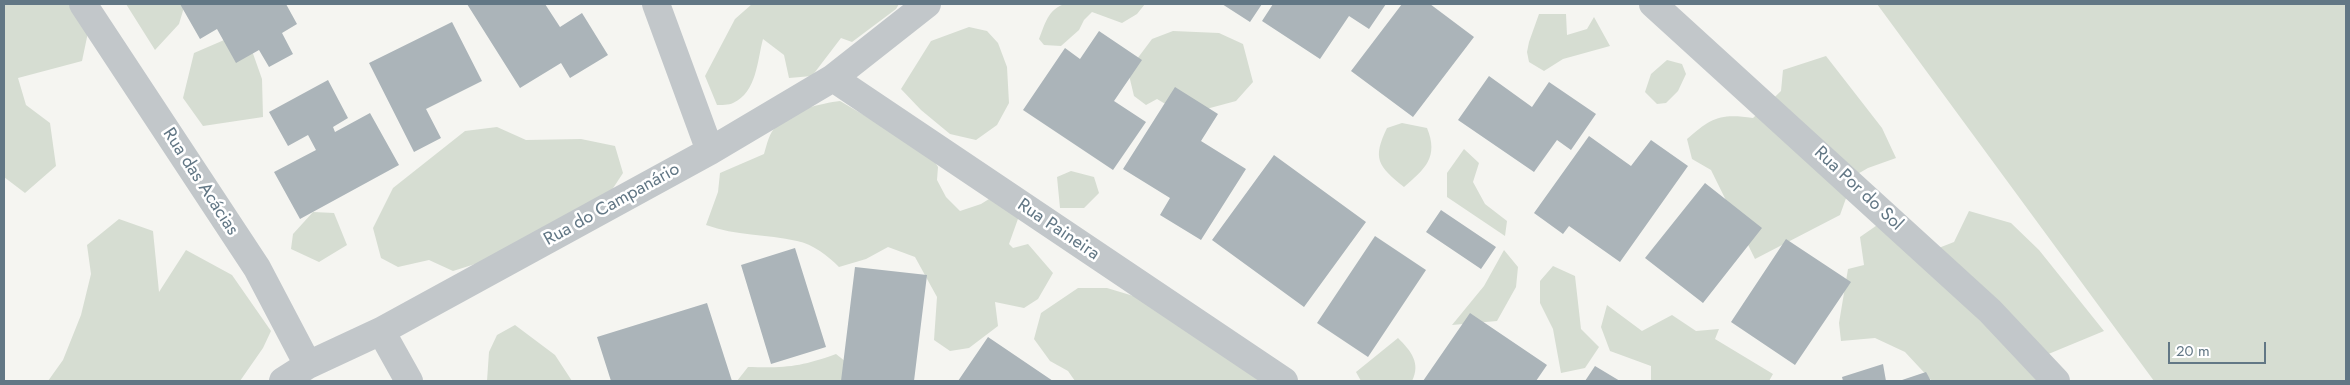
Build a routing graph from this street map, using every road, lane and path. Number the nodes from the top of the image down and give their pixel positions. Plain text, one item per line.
1 (83, 4) edge
2 (656, 4) edge
3 (927, 4) edge
4 (1654, 4) edge
5 (833, 78) junction
6 (710, 151) junction
7 (381, 330) junction
8 (308, 365) junction
9 (283, 381) edge
10 (409, 381) edge
11 (1284, 381) edge
12 (2056, 381) edge

1 - 8 street, Rua das Acácias
2 - 6 street
3 - 5 street, Rua do Campanário
4 - 12 street, Rua Por do Sol
5 - 6 street, Rua do Campanário
5 - 11 street, Rua Paineira
6 - 7 street, Rua do Campanário
7 - 8 street, Rua do Campanário
7 - 10 street
8 - 9 street, Rua do Campanário

